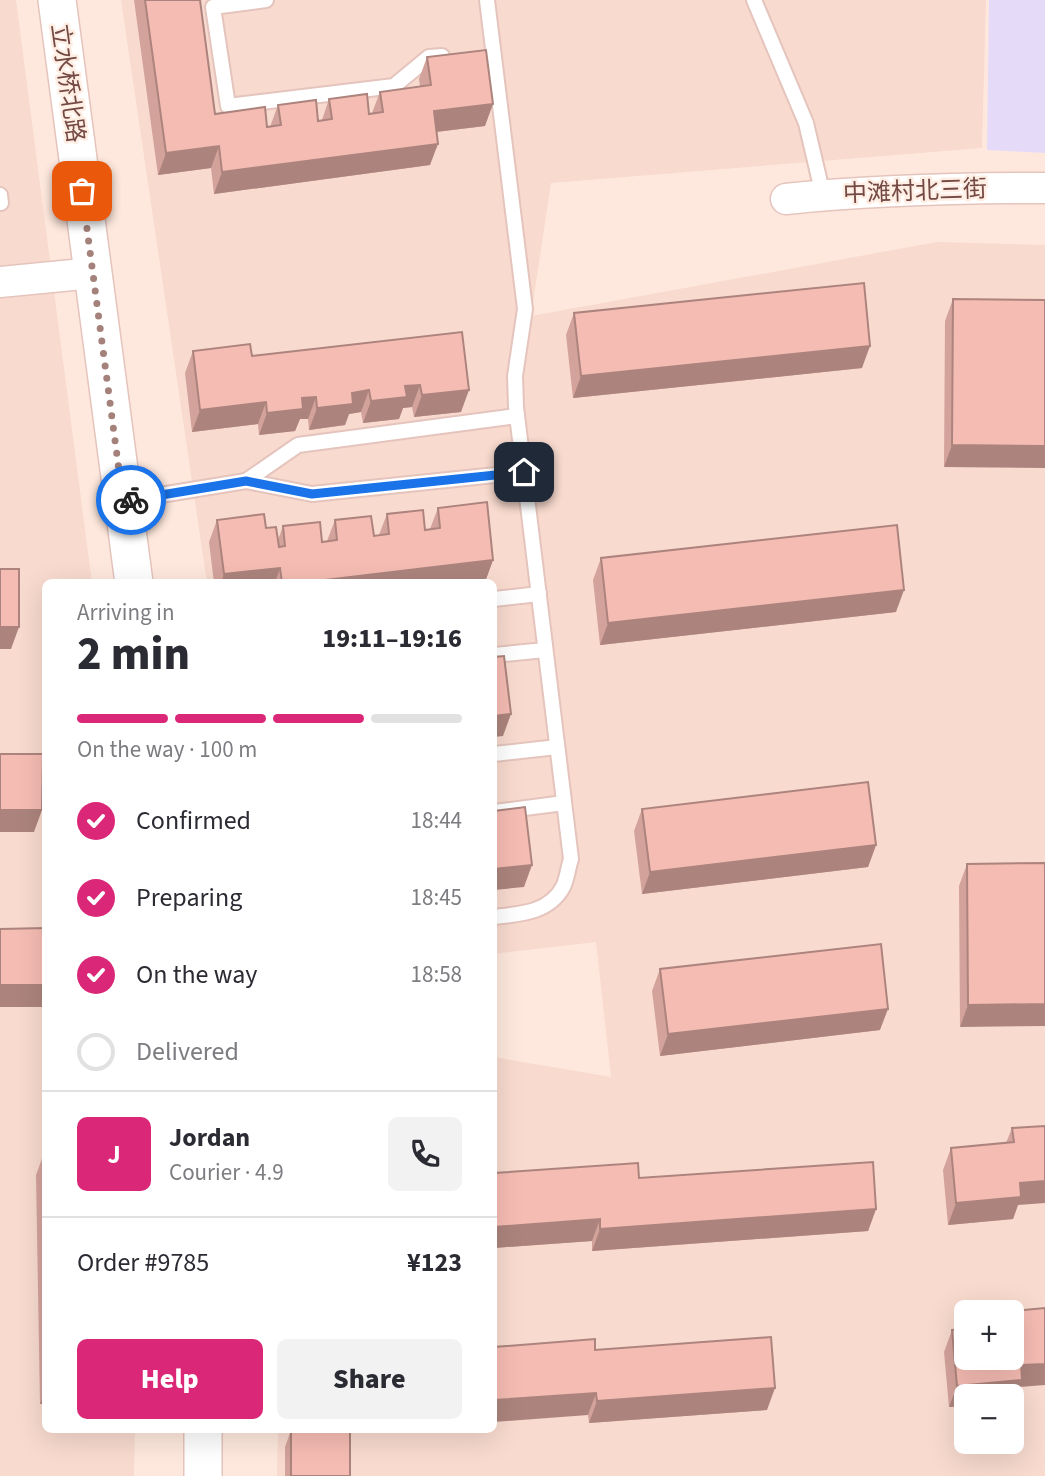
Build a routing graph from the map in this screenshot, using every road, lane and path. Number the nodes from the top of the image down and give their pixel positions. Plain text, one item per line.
1 (57, 0) edge
2 (266, 0) edge
3 (487, 0) edge
4 (754, 0) edge
5 (455, 54) edge
6 (1045, 188) edge
7 (823, 195) junction
8 (786, 199) dead end
9 (93, 273) junction
10 (0, 282) edge
11 (517, 416) junction
12 (524, 472) junction
13 (246, 481) junction
14 (123, 501) junction
15 (133, 579) edge
16 (538, 594) junction
17 (497, 599) edge
18 (545, 650) junction
19 (497, 655) edge
20 (557, 747) junction
21 (497, 754) edge
22 (564, 803) junction
23 (497, 811) edge
24 (497, 917) edge
25 (203, 1433) edge
26 (203, 1476) edge

1 - 9 street, 立水桥北路
2 - 5 lane
3 - 11 lane
4 - 7 lane
6 - 7 street, 中滩村北三街
7 - 8 street, 中滩村北三街
9 - 10 street
9 - 14 street, 立水桥北路
11 - 12 lane
11 - 13 lane
12 - 13 lane
12 - 16 lane
13 - 14 lane
14 - 15 street, 立水桥北路
16 - 17 lane
16 - 18 lane
18 - 19 lane
18 - 20 lane
20 - 21 lane
20 - 22 lane
22 - 23 lane
22 - 24 lane
25 - 26 street

